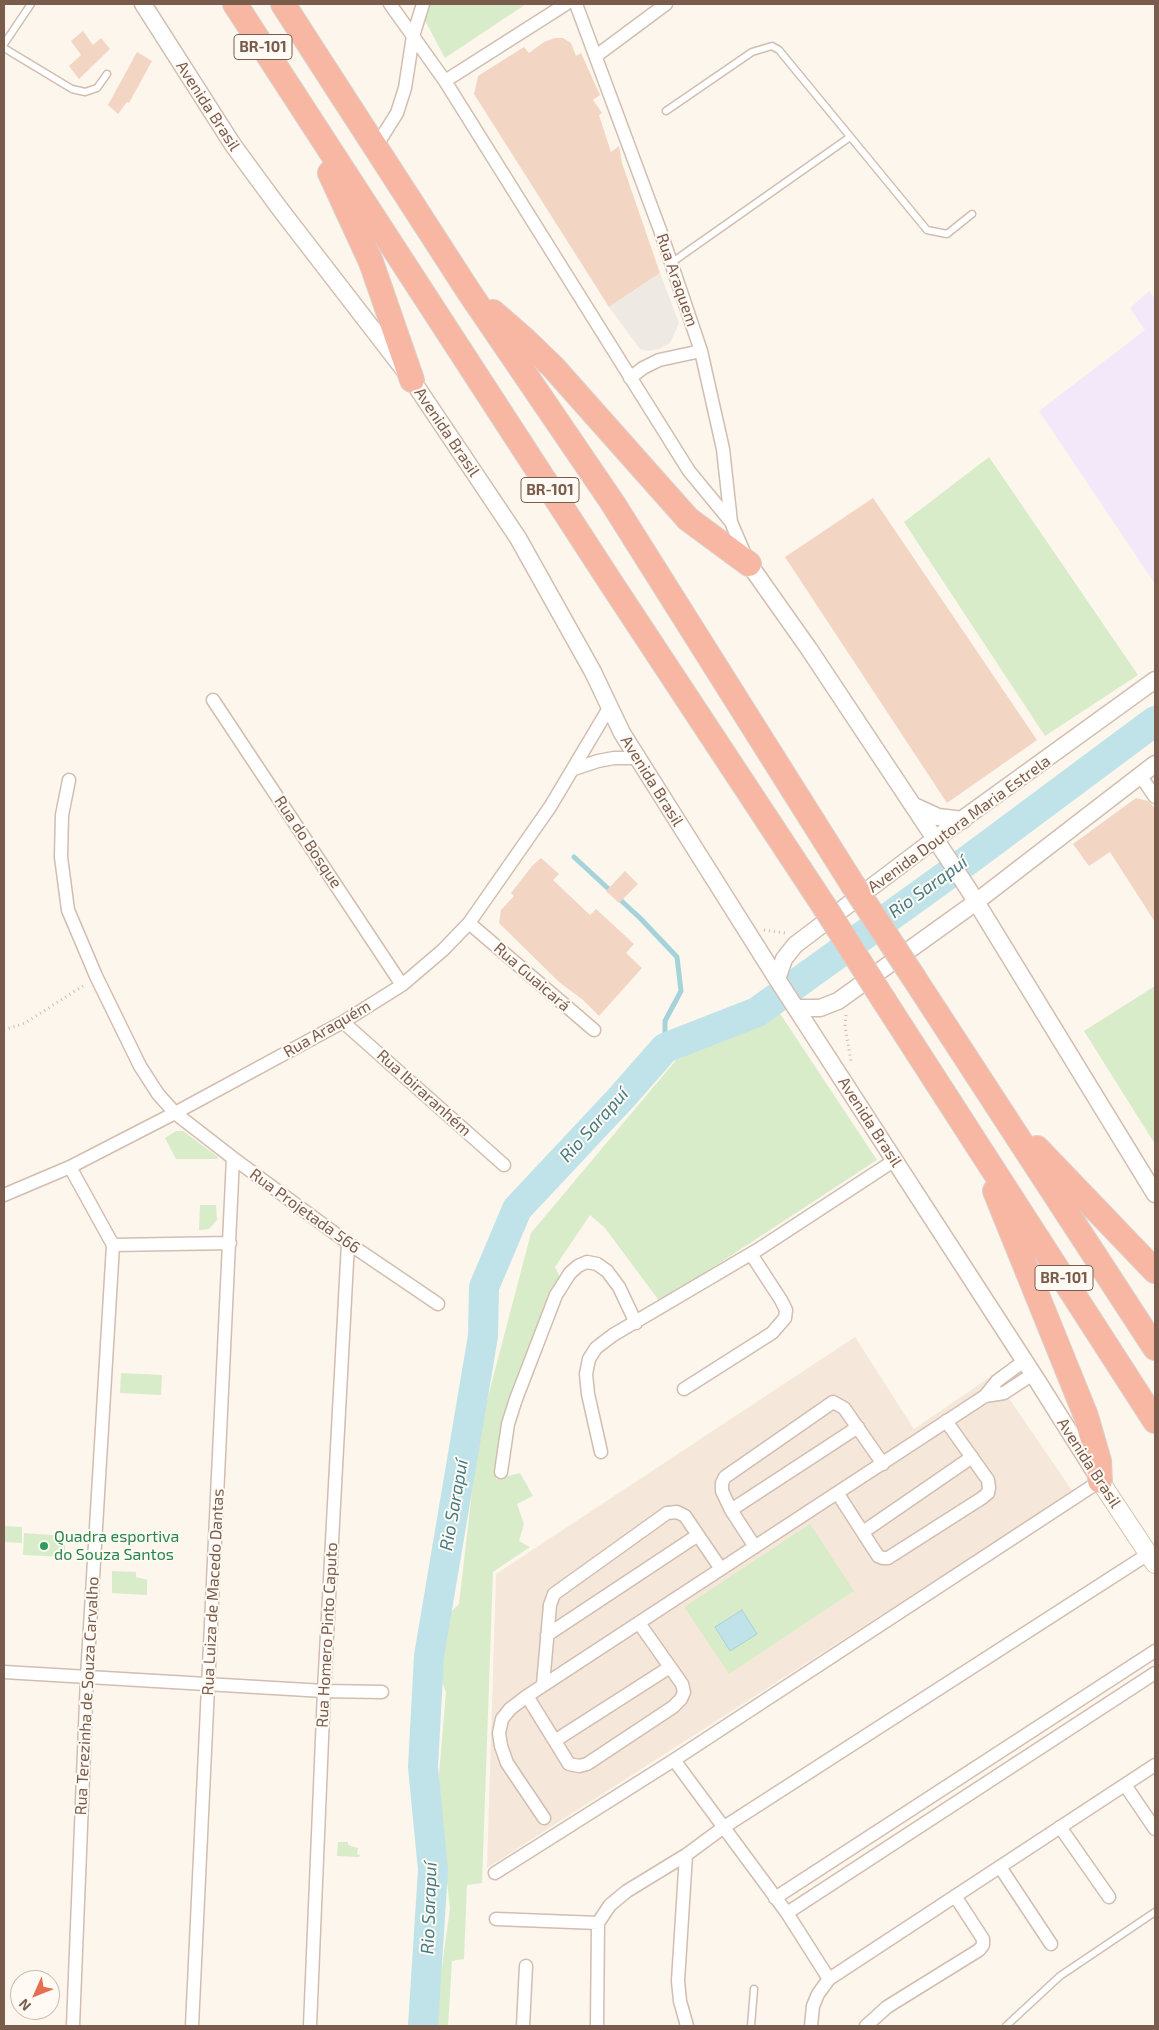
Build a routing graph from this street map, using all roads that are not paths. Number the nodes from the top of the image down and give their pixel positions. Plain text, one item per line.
1 (143, 4) edge
2 (235, 4) edge
3 (283, 4) edge
4 (390, 4) edge
5 (423, 4) edge
6 (566, 4) edge
7 (576, 4) edge
8 (666, 4) edge
9 (30, 5) edge
10 (413, 36) junction
11 (4, 46) edge
12 (596, 56) junction
13 (107, 74) dead end
14 (445, 81) junction
15 (291, 90) junction
16 (666, 111) dead end
17 (850, 137) junction
18 (375, 148) junction
19 (972, 214) dead end
20 (672, 263) junction
21 (469, 292) junction
22 (701, 352) junction
23 (630, 378) junction
24 (412, 380) junction
25 (731, 522) junction
26 (749, 564) junction
27 (1155, 680) edge
28 (214, 700) dead end
29 (609, 708) junction
30 (637, 758) junction
31 (1155, 764) edge
32 (574, 769) junction
33 (1140, 775) junction
34 (69, 780) dead end
35 (1155, 797) edge
36 (914, 806) junction
37 (963, 820) junction
38 (935, 839) junction
39 (995, 887) junction
40 (976, 902) junction
41 (988, 922) junction
42 (469, 923) junction
43 (778, 981) junction
44 (402, 984) junction
45 (794, 1005) junction
46 (343, 1022) junction
47 (594, 1030) dead end
48 (996, 1105) junction
49 (175, 1113) junction
50 (973, 1136) junction
51 (234, 1158) junction
52 (895, 1160) junction
53 (504, 1165) dead end
54 (70, 1167) junction
55 (1155, 1194) edge
56 (4, 1195) edge
57 (230, 1243) junction
58 (348, 1243) junction
59 (113, 1245) junction
60 (751, 1254) junction
61 (1155, 1271) edge
62 (438, 1304) dead end
63 (636, 1323) junction
64 (1155, 1348) edge
65 (1029, 1367) junction
66 (684, 1389) dead end
67 (946, 1421) junction
68 (1155, 1421) edge
69 (858, 1427) junction
70 (601, 1452) dead end
71 (972, 1457) junction
72 (883, 1464) junction
73 (501, 1472) dead end
74 (1100, 1481) junction
75 (838, 1494) junction
76 (731, 1510) junction
77 (863, 1532) junction
78 (698, 1535) junction
79 (755, 1547) junction
80 (1148, 1561) edge
81 (721, 1569) junction
82 (639, 1622) junction
83 (547, 1635) junction
84 (1155, 1651) edge
85 (670, 1667) junction
86 (4, 1672) edge
87 (1155, 1673) edge
88 (87, 1677) junction
89 (209, 1683) junction
90 (543, 1685) junction
91 (324, 1691) junction
92 (382, 1692) dead end
93 (526, 1696) junction
94 (556, 1740) junction
95 (674, 1760) junction
96 (1155, 1765) edge
97 (1125, 1785) junction
98 (544, 1818) dead end
99 (724, 1827) junction
100 (1060, 1827) junction
101 (1155, 1829) edge
102 (686, 1855) junction
103 (1000, 1867) junction
104 (495, 1873) dead end
105 (955, 1896) junction
106 (1109, 1897) dead end
107 (776, 1898) junction
108 (1155, 1912) edge
109 (787, 1914) junction
110 (496, 1919) dead end
111 (598, 1923) junction
112 (1051, 1944) dead end
113 (526, 1966) dead end
114 (829, 1979) junction
115 (754, 1989) dead end
116 (73, 2026) edge
117 (192, 2026) edge
118 (310, 2026) edge
119 (523, 2026) edge
120 (597, 2026) edge
121 (687, 2026) edge
122 (751, 2026) edge
123 (811, 2026) edge
124 (866, 2026) edge
125 (1006, 2026) edge

1 - 24 street, Avenida Brasil
2 - 15 highway, BR-101
3 - 18 highway, BR-101
4 - 10 street
5 - 10 street
6 - 14 street
7 - 12 street, Rua Araquem
8 - 12 street
9 - 11 lane
10 - 14 street
10 - 18 street
11 - 13 lane
12 - 20 street, Rua Araquem
14 - 23 street
15 - 24 highway
15 - 50 highway, BR-101, bridge
16 - 17 lane
17 - 19 lane
17 - 20 lane
18 - 21 highway, BR-101
20 - 22 street, Rua Araquem
21 - 26 highway
21 - 48 highway, BR-101, bridge
22 - 23 street
22 - 25 street, Rua Araquem
23 - 25 street
24 - 29 street, Avenida Brasil
25 - 26 street, Rua Araquem
26 - 36 street
27 - 37 street, Avenida Doutora Maria Estrela
28 - 44 street, Rua do Bosque
29 - 30 street, Avenida Brasil
29 - 32 street, Rua Araquém
30 - 32 street
30 - 43 street, Avenida Brasil
31 - 33 street
32 - 42 street, Rua Araquém
33 - 35 street
33 - 39 street
34 - 49 street, Rua Projetada 566
36 - 37 street
36 - 38 street
37 - 38 street, Avenida Doutora Maria Estrela
38 - 40 street
38 - 43 street, Avenida Doutora Maria Estrela
39 - 40 street
39 - 41 street
40 - 41 street
40 - 45 street
41 - 55 street
42 - 44 street, Rua Araquém
42 - 47 street, Rua Guaicará
43 - 45 street, Avenida Brasil
44 - 46 street, Rua Araquém
45 - 52 street, Avenida Brasil
46 - 49 street, Rua Araquém
46 - 53 street, Rua Ibiraranhém
48 - 61 highway
48 - 64 highway, BR-101
49 - 51 street, Rua Projetada 566
49 - 54 street, Rua Araquém
50 - 68 highway, BR-101
50 - 74 highway
51 - 57 street, Rua Luiza de Macedo Dantas
51 - 58 street, Rua Projetada 566
52 - 60 street
52 - 65 street, Avenida Brasil
54 - 56 street, Rua Araquém
54 - 59 street
57 - 59 street
57 - 89 street, Rua Luiza de Macedo Dantas
58 - 62 street, Rua Projetada 566
58 - 91 street, Rua Homero Pinto Caputo
59 - 88 street, Rua Terezinha de Souza Carvalho
60 - 63 street
60 - 66 street
63 - 70 street
63 - 73 street
65 - 67 street
65 - 74 street, Avenida Brasil
67 - 71 street
67 - 72 street
69 - 72 street
69 - 76 street
69 - 76 street
71 - 77 street
71 - 77 street
72 - 75 street
74 - 80 main road, Avenida Brasil
74 - 95 street
75 - 77 street
75 - 79 street
76 - 79 street
78 - 81 street
78 - 83 street
78 - 83 street
79 - 81 street
80 - 99 street
81 - 82 street
82 - 85 street
82 - 90 street
83 - 90 street
84 - 107 street
85 - 94 street
85 - 94 street
86 - 88 street
87 - 109 street
88 - 89 street
88 - 116 street, Rua Terezinha de Souza Carvalho
89 - 91 street
89 - 117 street, Rua Luiza de Macedo Dantas
90 - 93 street
91 - 92 street
91 - 118 street, Rua Homero Pinto Caputo
93 - 94 street
93 - 98 street
95 - 99 street
95 - 104 street
96 - 97 street
97 - 100 street
97 - 101 street
99 - 102 street
99 - 107 street
100 - 103 street
100 - 106 street
102 - 111 street
102 - 121 street
103 - 105 street
103 - 112 street
105 - 114 street
105 - 124 street
107 - 109 street
108 - 125 lane
109 - 114 street
110 - 111 street
111 - 120 street
113 - 119 street
114 - 123 street
115 - 122 lane

